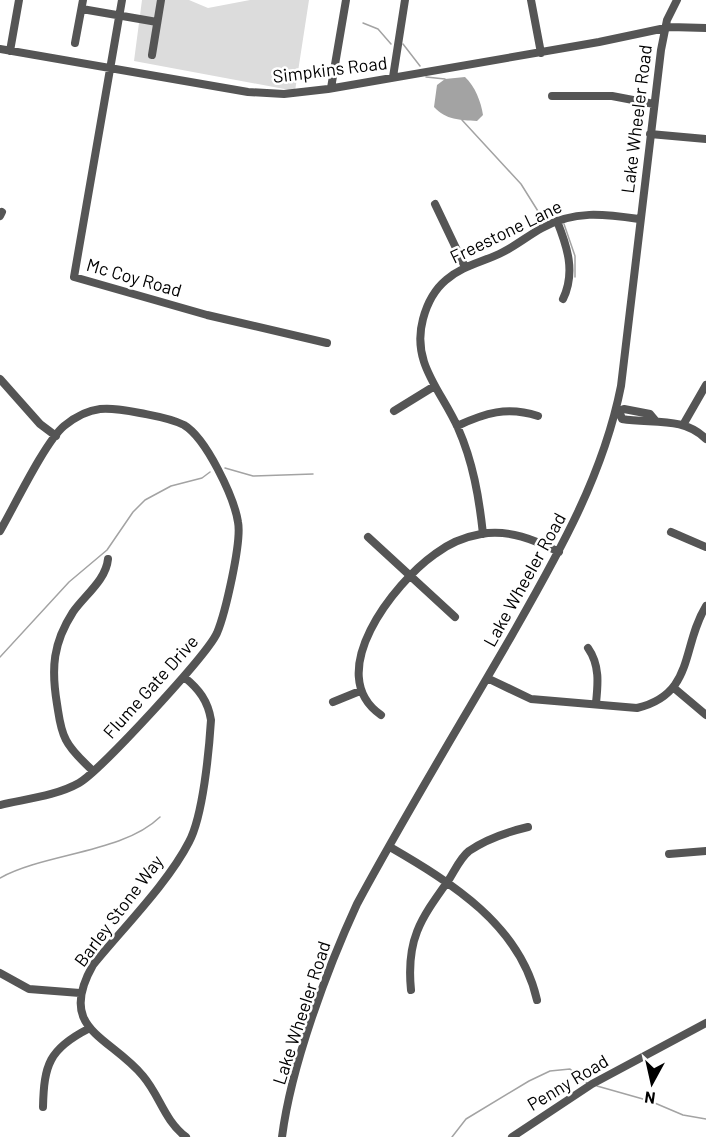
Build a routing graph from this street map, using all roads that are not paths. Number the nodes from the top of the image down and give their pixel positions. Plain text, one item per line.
1 (19, 0) edge
2 (122, 0) edge
3 (161, 0) edge
4 (346, 0) edge
5 (405, 0) edge
6 (531, 0) edge
7 (677, 0) edge
8 (83, 4) edge
9 (119, 15) junction
10 (158, 22) junction
11 (706, 28) edge
12 (664, 29) junction
13 (75, 43) dead end
14 (0, 49) edge
15 (10, 51) junction
16 (541, 53) junction
17 (152, 55) dead end
18 (111, 68) junction
19 (393, 77) junction
20 (331, 88) junction
21 (552, 96) dead end
22 (654, 104) junction
23 (650, 134) junction
24 (706, 140) edge
25 (435, 204) dead end
26 (639, 219) junction
27 (557, 220) junction
28 (465, 267) junction
29 (563, 299) dead end
30 (327, 343) dead end
31 (0, 379) edge
32 (706, 385) edge
33 (433, 387) junction
34 (394, 411) dead end
35 (618, 412) junction
36 (538, 416) dead end
37 (683, 425) junction
38 (458, 426) junction
39 (56, 436) junction
40 (706, 439) edge
41 (0, 531) edge
42 (671, 532) dead end
43 (483, 534) junction
44 (368, 537) dead end
45 (706, 547) edge
46 (560, 552) junction
47 (108, 559) dead end
48 (410, 576) junction
49 (706, 606) edge
50 (455, 617) dead end
51 (588, 648) dead end
52 (184, 676) junction
53 (487, 678) junction
54 (674, 688) junction
55 (360, 691) junction
56 (333, 702) dead end
57 (596, 704) junction
58 (381, 715) dead end
59 (706, 715) edge
60 (93, 771) junction
61 (0, 805) edge
62 (528, 827) dead end
63 (390, 847) junction
64 (706, 851) edge
65 (669, 854) dead end
66 (447, 882) junction
67 (0, 973) edge
68 (411, 990) dead end
69 (80, 993) junction
70 (537, 1000) dead end
71 (706, 1023) edge
72 (88, 1029) junction
73 (43, 1107) dead end
74 (186, 1137) edge
75 (282, 1137) edge
76 (512, 1137) edge

1 - 15 street
2 - 9 street
3 - 10 street
4 - 20 street
5 - 19 street
6 - 16 street
7 - 12 street, Lake Wheeler Road
8 - 9 street
8 - 13 street
9 - 10 street
9 - 18 street
10 - 17 street
11 - 12 street, Simpkins Road
12 - 16 street, Simpkins Road
12 - 22 street, Lake Wheeler Road
14 - 15 street, Simpkins Road
15 - 18 street, Simpkins Road
16 - 19 street, Simpkins Road
18 - 20 street, Simpkins Road
18 - 30 street, Mc Coy Road
19 - 20 street, Simpkins Road
21 - 22 street
22 - 23 street, Lake Wheeler Road
23 - 24 street
23 - 26 street, Lake Wheeler Road
25 - 28 street
26 - 27 street, Freestone Lane
26 - 35 street, Lake Wheeler Road
27 - 28 street, Freestone Lane
27 - 29 street
28 - 33 street, Freestone Lane
31 - 39 street
32 - 37 street
33 - 34 street
33 - 38 street, Freestone Lane
35 - 37 street
35 - 46 street, Lake Wheeler Road
36 - 38 street
37 - 40 street
38 - 43 street, Freestone Lane
39 - 41 street, Flume Gate Drive
39 - 52 street, Flume Gate Drive
42 - 45 street
43 - 46 street
43 - 48 street
44 - 48 street
46 - 53 street, Lake Wheeler Road
47 - 60 street
48 - 50 street
48 - 55 street
49 - 54 street
51 - 57 street
52 - 60 street, Flume Gate Drive
52 - 69 street, Barley Stone Way
53 - 57 street
53 - 63 street, Lake Wheeler Road
54 - 57 street
54 - 59 street
55 - 56 street
55 - 58 street
60 - 61 street, Flume Gate Drive
62 - 66 street
63 - 66 street
63 - 75 street, Lake Wheeler Road
64 - 65 street
66 - 68 street
66 - 70 street
67 - 69 street
69 - 72 street, Barley Stone Way
71 - 76 street, Penny Road
72 - 73 street
72 - 74 street

